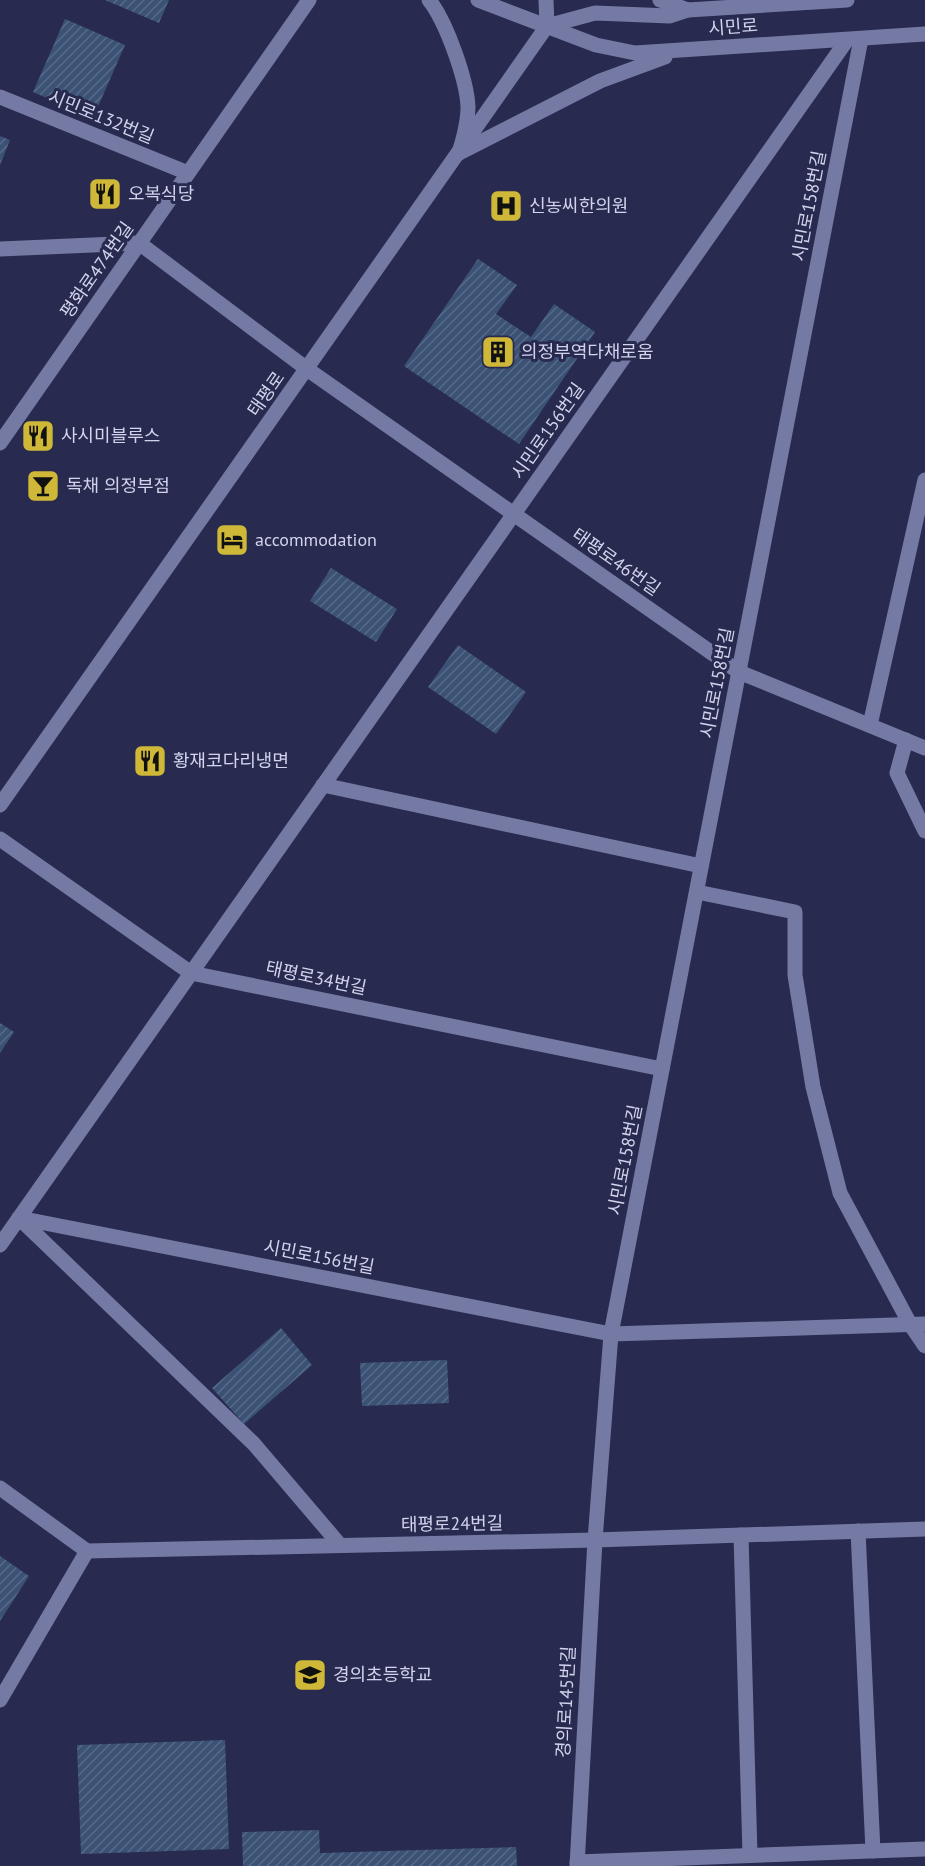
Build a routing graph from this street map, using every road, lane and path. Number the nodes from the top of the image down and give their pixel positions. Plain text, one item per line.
1 (309, 0) edge
2 (429, 0) edge
3 (478, 0) edge
4 (546, 0) edge
5 (660, 0) edge
6 (840, 1) edge
7 (688, 10) junction
8 (547, 26) junction
9 (925, 34) edge
10 (854, 39) junction
11 (689, 50) junction
12 (0, 97) edge
13 (459, 153) junction
14 (188, 173) junction
15 (139, 243) junction
16 (0, 249) edge
17 (307, 369) junction
18 (0, 443) edge
19 (925, 480) edge
20 (513, 515) junction
21 (739, 672) junction
22 (870, 725) junction
23 (906, 740) junction
24 (925, 748) edge
25 (323, 785) junction
26 (0, 805) edge
27 (925, 831) edge
28 (0, 839) edge
29 (701, 866) junction
30 (696, 892) junction
31 (191, 972) junction
32 (662, 1069) junction
33 (19, 1218) junction
34 (0, 1245) edge
35 (918, 1324) edge
36 (611, 1334) junction
37 (925, 1346) edge
38 (0, 1488) edge
39 (925, 1529) edge
40 (858, 1531) junction
41 (741, 1535) junction
42 (595, 1540) junction
43 (340, 1545) junction
44 (87, 1551) junction
45 (0, 1700) edge
46 (925, 1849) edge
47 (873, 1851) junction
48 (750, 1855) junction
49 (577, 1864) edge

1 - 14 street, 평화로474번길
2 - 13 street
3 - 8 street, 시민로
4 - 8 street
5 - 7 street
6 - 7 street, 시민로
7 - 8 street, 시민로
8 - 11 street, 시민로
8 - 13 street, 태평로
9 - 10 street, 시민로
10 - 11 street, 시민로
10 - 20 street, 시민로156번길
10 - 21 street, 시민로158번길
11 - 13 street
12 - 14 street, 시민로132번길
13 - 17 street, 태평로
14 - 15 street, 평화로474번길
15 - 16 street
15 - 17 street, 태평로46번길
15 - 18 street, 평화로474번길
17 - 20 street, 태평로46번길
17 - 26 street, 태평로
19 - 22 street
20 - 21 street, 태평로46번길
20 - 25 street, 시민로156번길
21 - 22 street, 태평로46번길
21 - 29 street, 시민로158번길
22 - 23 street, 태평로46번길
23 - 24 street, 태평로46번길
23 - 27 street
25 - 29 street
25 - 31 street, 시민로156번길
28 - 31 street, 태평로34번길
29 - 30 street, 시민로158번길
30 - 32 street, 시민로158번길
30 - 35 street
31 - 32 street, 태평로34번길
31 - 33 street, 시민로156번길
32 - 36 street, 시민로158번길
33 - 34 street, 시민로156번길
33 - 36 street, 시민로156번길
33 - 43 street
35 - 36 street
35 - 37 street
36 - 42 street, 시민로158번길
38 - 44 street
39 - 40 street, 태평로24번길
40 - 41 street, 태평로24번길
40 - 47 street
41 - 42 street, 태평로24번길
41 - 48 street
42 - 43 street, 태평로24번길
42 - 49 street, 경의로145번길
43 - 44 street, 태평로24번길
44 - 45 street
46 - 47 street
47 - 48 street
48 - 49 street

